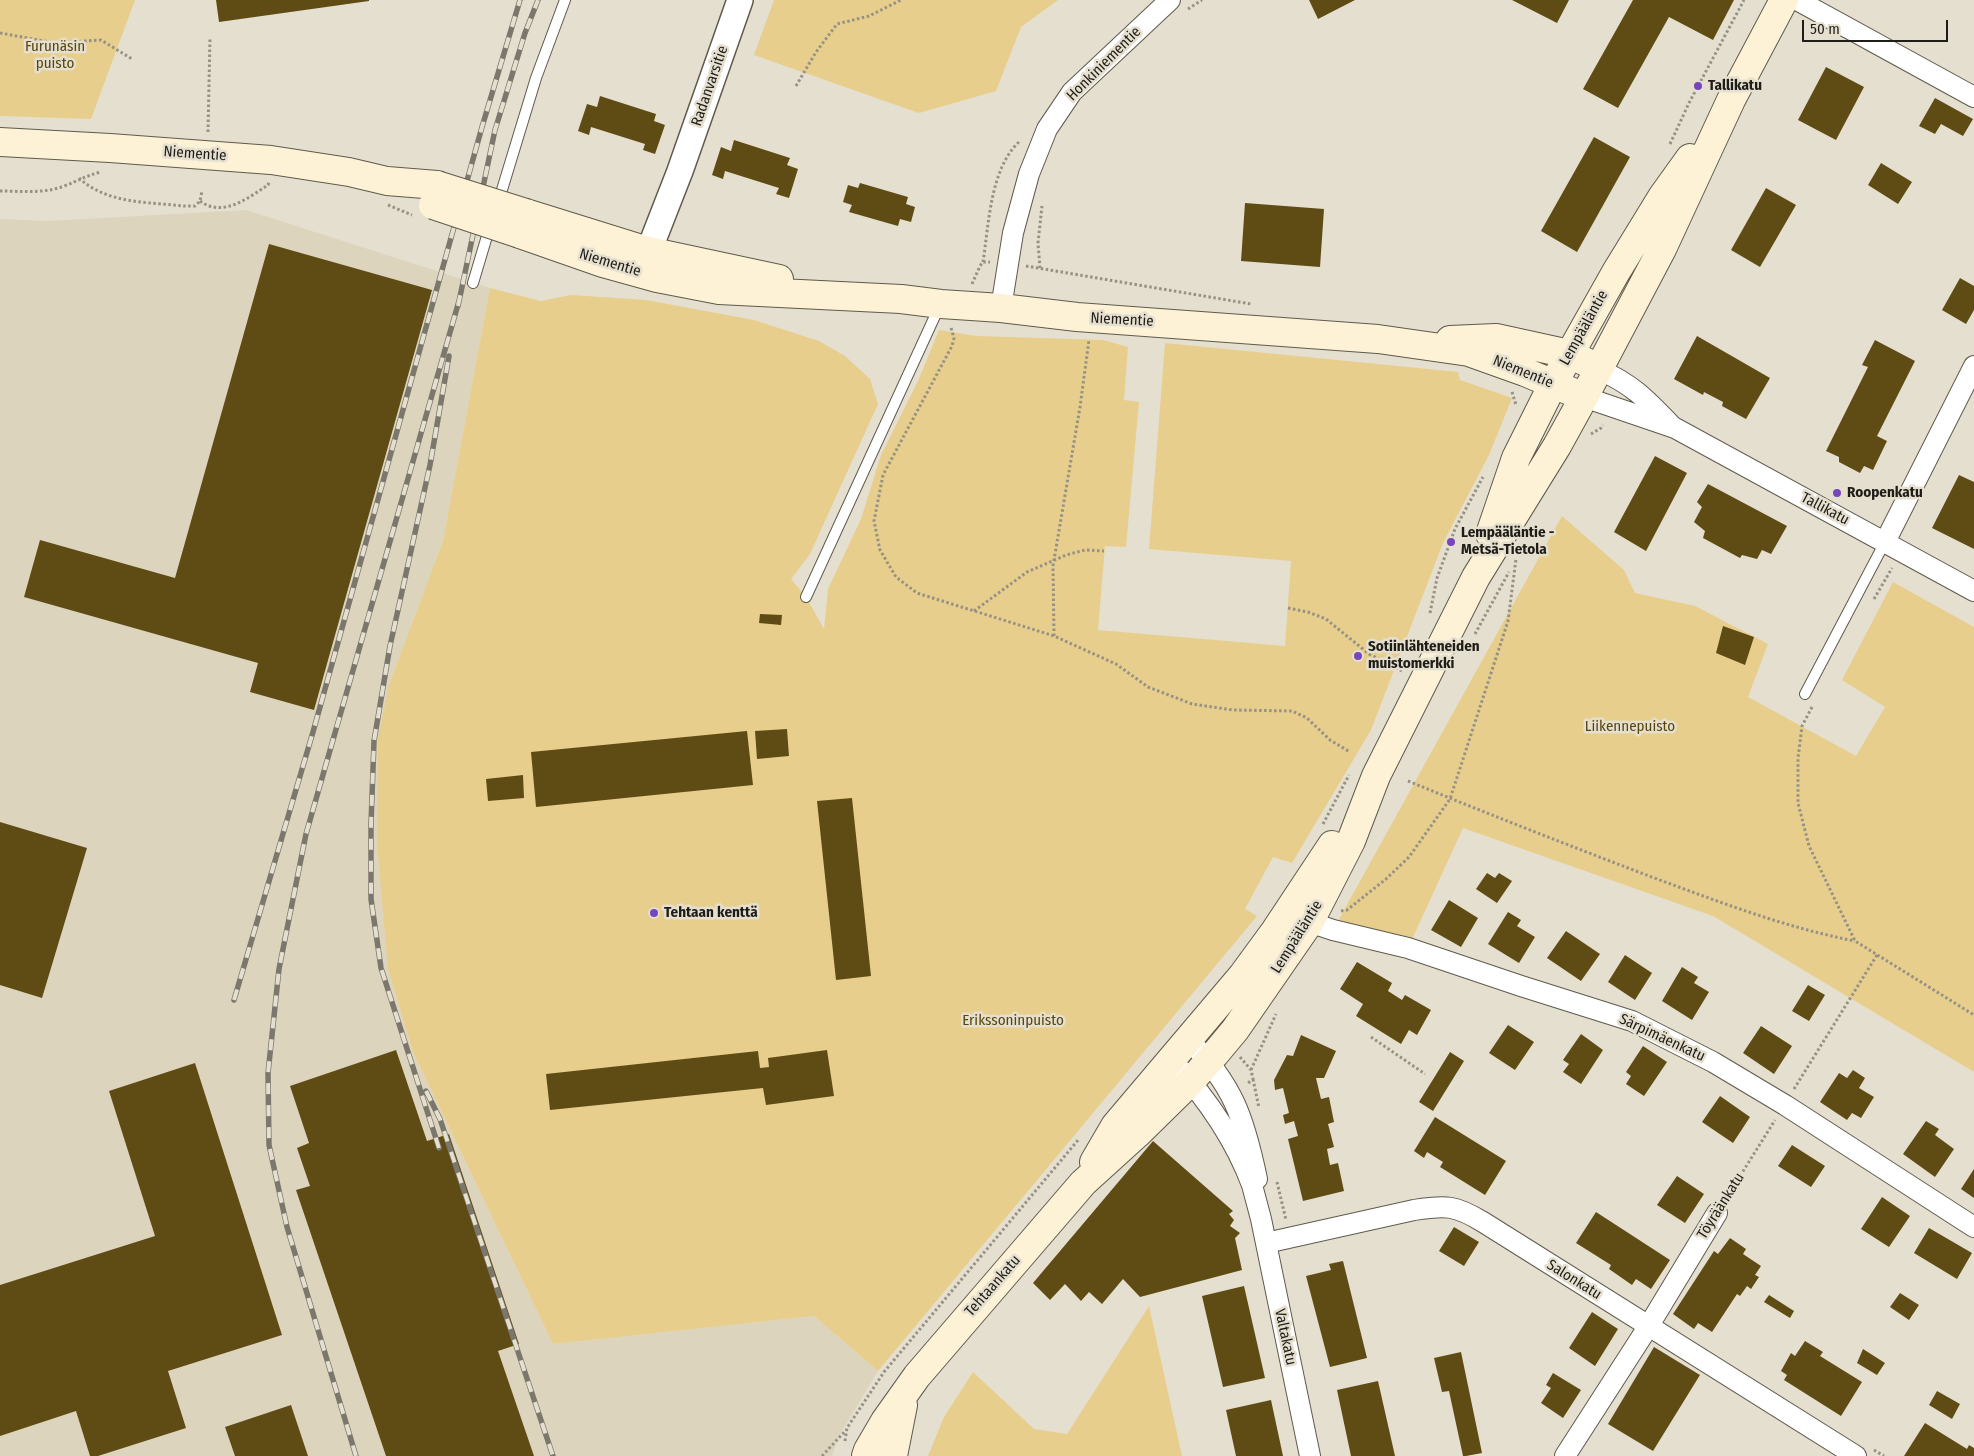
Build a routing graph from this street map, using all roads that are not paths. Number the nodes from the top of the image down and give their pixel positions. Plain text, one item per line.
1 (565, 0) edge
2 (740, 0) edge
3 (1170, 0) edge
4 (1784, 0) edge
5 (1797, 0) edge
6 (1974, 97) edge
7 (1730, 100) junction
8 (0, 142) edge
9 (655, 265) junction
10 (473, 283) dead end
11 (1001, 308) junction
12 (945, 312) junction
13 (1401, 342) junction
14 (1569, 354) junction
15 (1974, 366) edge
16 (1598, 369) junction
17 (1553, 384) junction
18 (1584, 397) junction
19 (1674, 428) junction
20 (1885, 542) junction
21 (1476, 577) junction
22 (1974, 591) edge
23 (806, 597) dead end
24 (1805, 694) dead end
25 (1310, 916) junction
26 (1180, 1049) junction
27 (1210, 1061) junction
28 (1191, 1081) junction
29 (1083, 1183) junction
30 (1717, 1213) road end
31 (1261, 1219) junction
32 (1974, 1227) edge
33 (1266, 1243) junction
34 (1648, 1327) junction
35 (906, 1392) junction
36 (855, 1452) edge
37 (893, 1456) edge
38 (1310, 1456) edge
39 (1565, 1456) edge
40 (1856, 1456) edge

1 - 10 lane
2 - 9 street, Radanvarsitie
3 - 11 street, Honkiniementie
4 - 7 main road, Lempääläntie
5 - 6 street
7 - 14 main road, Lempääläntie
7 - 16 main road, Lempääläntie
8 - 9 main road, Niementie, bridge
9 - 12 main road, Niementie
11 - 12 main road, Niementie
11 - 13 main road, Niementie
12 - 23 lane
13 - 14 main road, Niementie
13 - 17 main road, Niementie
14 - 16 main road, Niementie
14 - 17 main road, Lempääläntie
15 - 20 street
16 - 18 main road, Lempääläntie
16 - 19 street, Tallikatu
17 - 18 main road, Niementie
17 - 21 main road, Lempääläntie
18 - 19 street, Tallikatu
18 - 21 main road, Lempääläntie
19 - 20 street, Tallikatu
20 - 22 street, Tallikatu
20 - 24 lane
21 - 25 main road, Lempääläntie
25 - 26 main road, Lempääläntie
25 - 27 main road, Lempääläntie
25 - 32 street, Särpimäenkatu
26 - 27 street, Valtakatu
26 - 28 street, Valtakatu
26 - 29 main road, Tehtaankatu
27 - 28 main road, Lempääläntie
27 - 31 street, Valtakatu
28 - 29 main road, Tehtaankatu
28 - 31 street, Valtakatu
29 - 35 main road, Tehtaankatu
30 - 34 street, Töyräänkatu
31 - 33 street, Valtakatu
33 - 34 street, Salonkatu
33 - 38 street, Valtakatu
34 - 39 street, Töyräänkatu
34 - 40 street, Salonkatu
35 - 36 main road, Tehtaankatu
35 - 37 main road, Tehtaankatu

